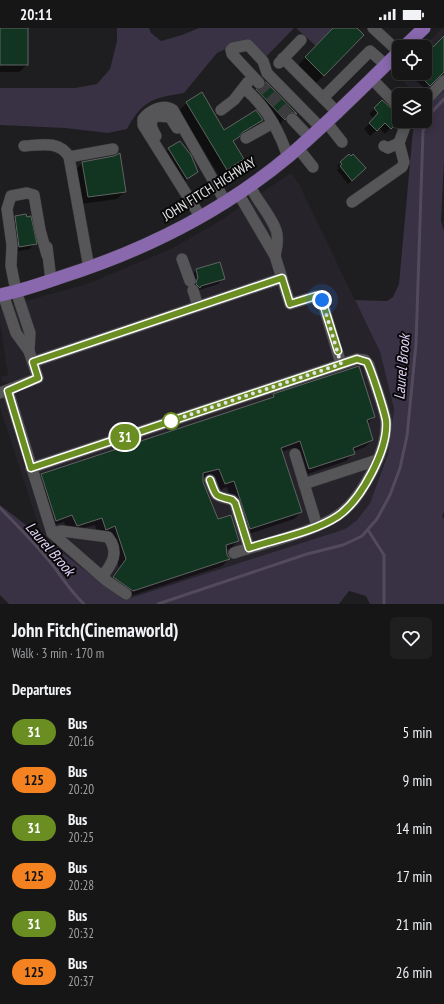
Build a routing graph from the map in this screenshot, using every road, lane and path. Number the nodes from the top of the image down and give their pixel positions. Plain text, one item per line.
1 (373, 28) edge
2 (424, 28) edge
3 (386, 32) edge
4 (301, 40) dead end
5 (411, 40) edge
6 (392, 41) edge
7 (392, 59) edge
8 (386, 65) junction
9 (372, 79) junction
10 (444, 81) edge
11 (244, 88) junction
12 (432, 94) edge
13 (323, 98) junction
14 (392, 100) edge
15 (221, 110) dead end
16 (338, 113) junction
17 (292, 119) tunnel mouth
18 (273, 124) junction
19 (324, 126) junction
20 (404, 128) edge
21 (246, 138) dead end
22 (310, 138) junction
23 (342, 142) dead end
24 (399, 143) junction
25 (24, 146) dead end
26 (384, 146) dead end
27 (113, 149) dead end
28 (293, 152) junction
29 (69, 157) junction
30 (313, 167) dead end
31 (250, 186) junction
32 (238, 193) junction
33 (225, 201) junction
34 (352, 202) dead end
35 (200, 216) junction
36 (47, 233) dead end
37 (47, 255) junction
38 (275, 256) junction
39 (182, 259) dead end
40 (89, 268) junction
41 (282, 278) junction
42 (51, 280) junction
43 (16, 291) junction
44 (2, 294) edge
45 (197, 303) dead end
46 (29, 351) junction
47 (33, 362) junction
48 (341, 364) junction
49 (4, 392) edge
50 (295, 454) dead end
51 (377, 460) junction
52 (31, 468) junction
53 (210, 480) dead end
54 (304, 484) junction
55 (317, 526) junction
56 (52, 533) junction
57 (249, 548) junction
58 (234, 553) dead end
59 (102, 577) junction
60 (126, 594) dead end

1 - 3 lane
2 - 5 main road
3 - 6 lane
4 - 13 lane
7 - 8 main road, JOHN FITCH HIGHWAY
8 - 9 main road, JOHN FITCH HIGHWAY
8 - 13 lane
9 - 14 lane
9 - 16 main road, JOHN FITCH HIGHWAY
10 - 12 lane
11 - 15 lane
11 - 18 lane
11 - 19 lane
13 - 16 lane
16 - 19 main road, JOHN FITCH HIGHWAY
17 - 22 lane
18 - 21 lane
18 - 28 lane
19 - 22 main road, JOHN FITCH HIGHWAY
19 - 23 lane
20 - 24 lane
22 - 28 main road, JOHN FITCH HIGHWAY
24 - 26 lane
24 - 34 lane
25 - 29 lane
27 - 29 lane
28 - 30 lane
28 - 31 main road, JOHN FITCH HIGHWAY
29 - 40 lane
31 - 32 main road, JOHN FITCH HIGHWAY
31 - 38 lane
32 - 33 main road, JOHN FITCH HIGHWAY
32 - 38 lane
33 - 35 main road, JOHN FITCH HIGHWAY
33 - 35 lane
35 - 40 main road, JOHN FITCH HIGHWAY
36 - 37 lane
37 - 42 lane
37 - 43 lane
38 - 41 lane
39 - 45 lane
40 - 42 main road, JOHN FITCH HIGHWAY
41 - 47 lane
41 - 48 lane
42 - 43 main road, JOHN FITCH HIGHWAY
43 - 44 main road, JOHN FITCH HIGHWAY
43 - 46 lane
44 - 46 lane
46 - 47 lane
47 - 49 lane
48 - 51 lane
48 - 52 lane
49 - 52 lane
50 - 54 lane
51 - 54 lane
51 - 55 lane
52 - 56 lane
53 - 57 lane
54 - 55 lane
55 - 57 lane
56 - 59 lane
56 - 59 lane
57 - 58 lane
59 - 60 lane

